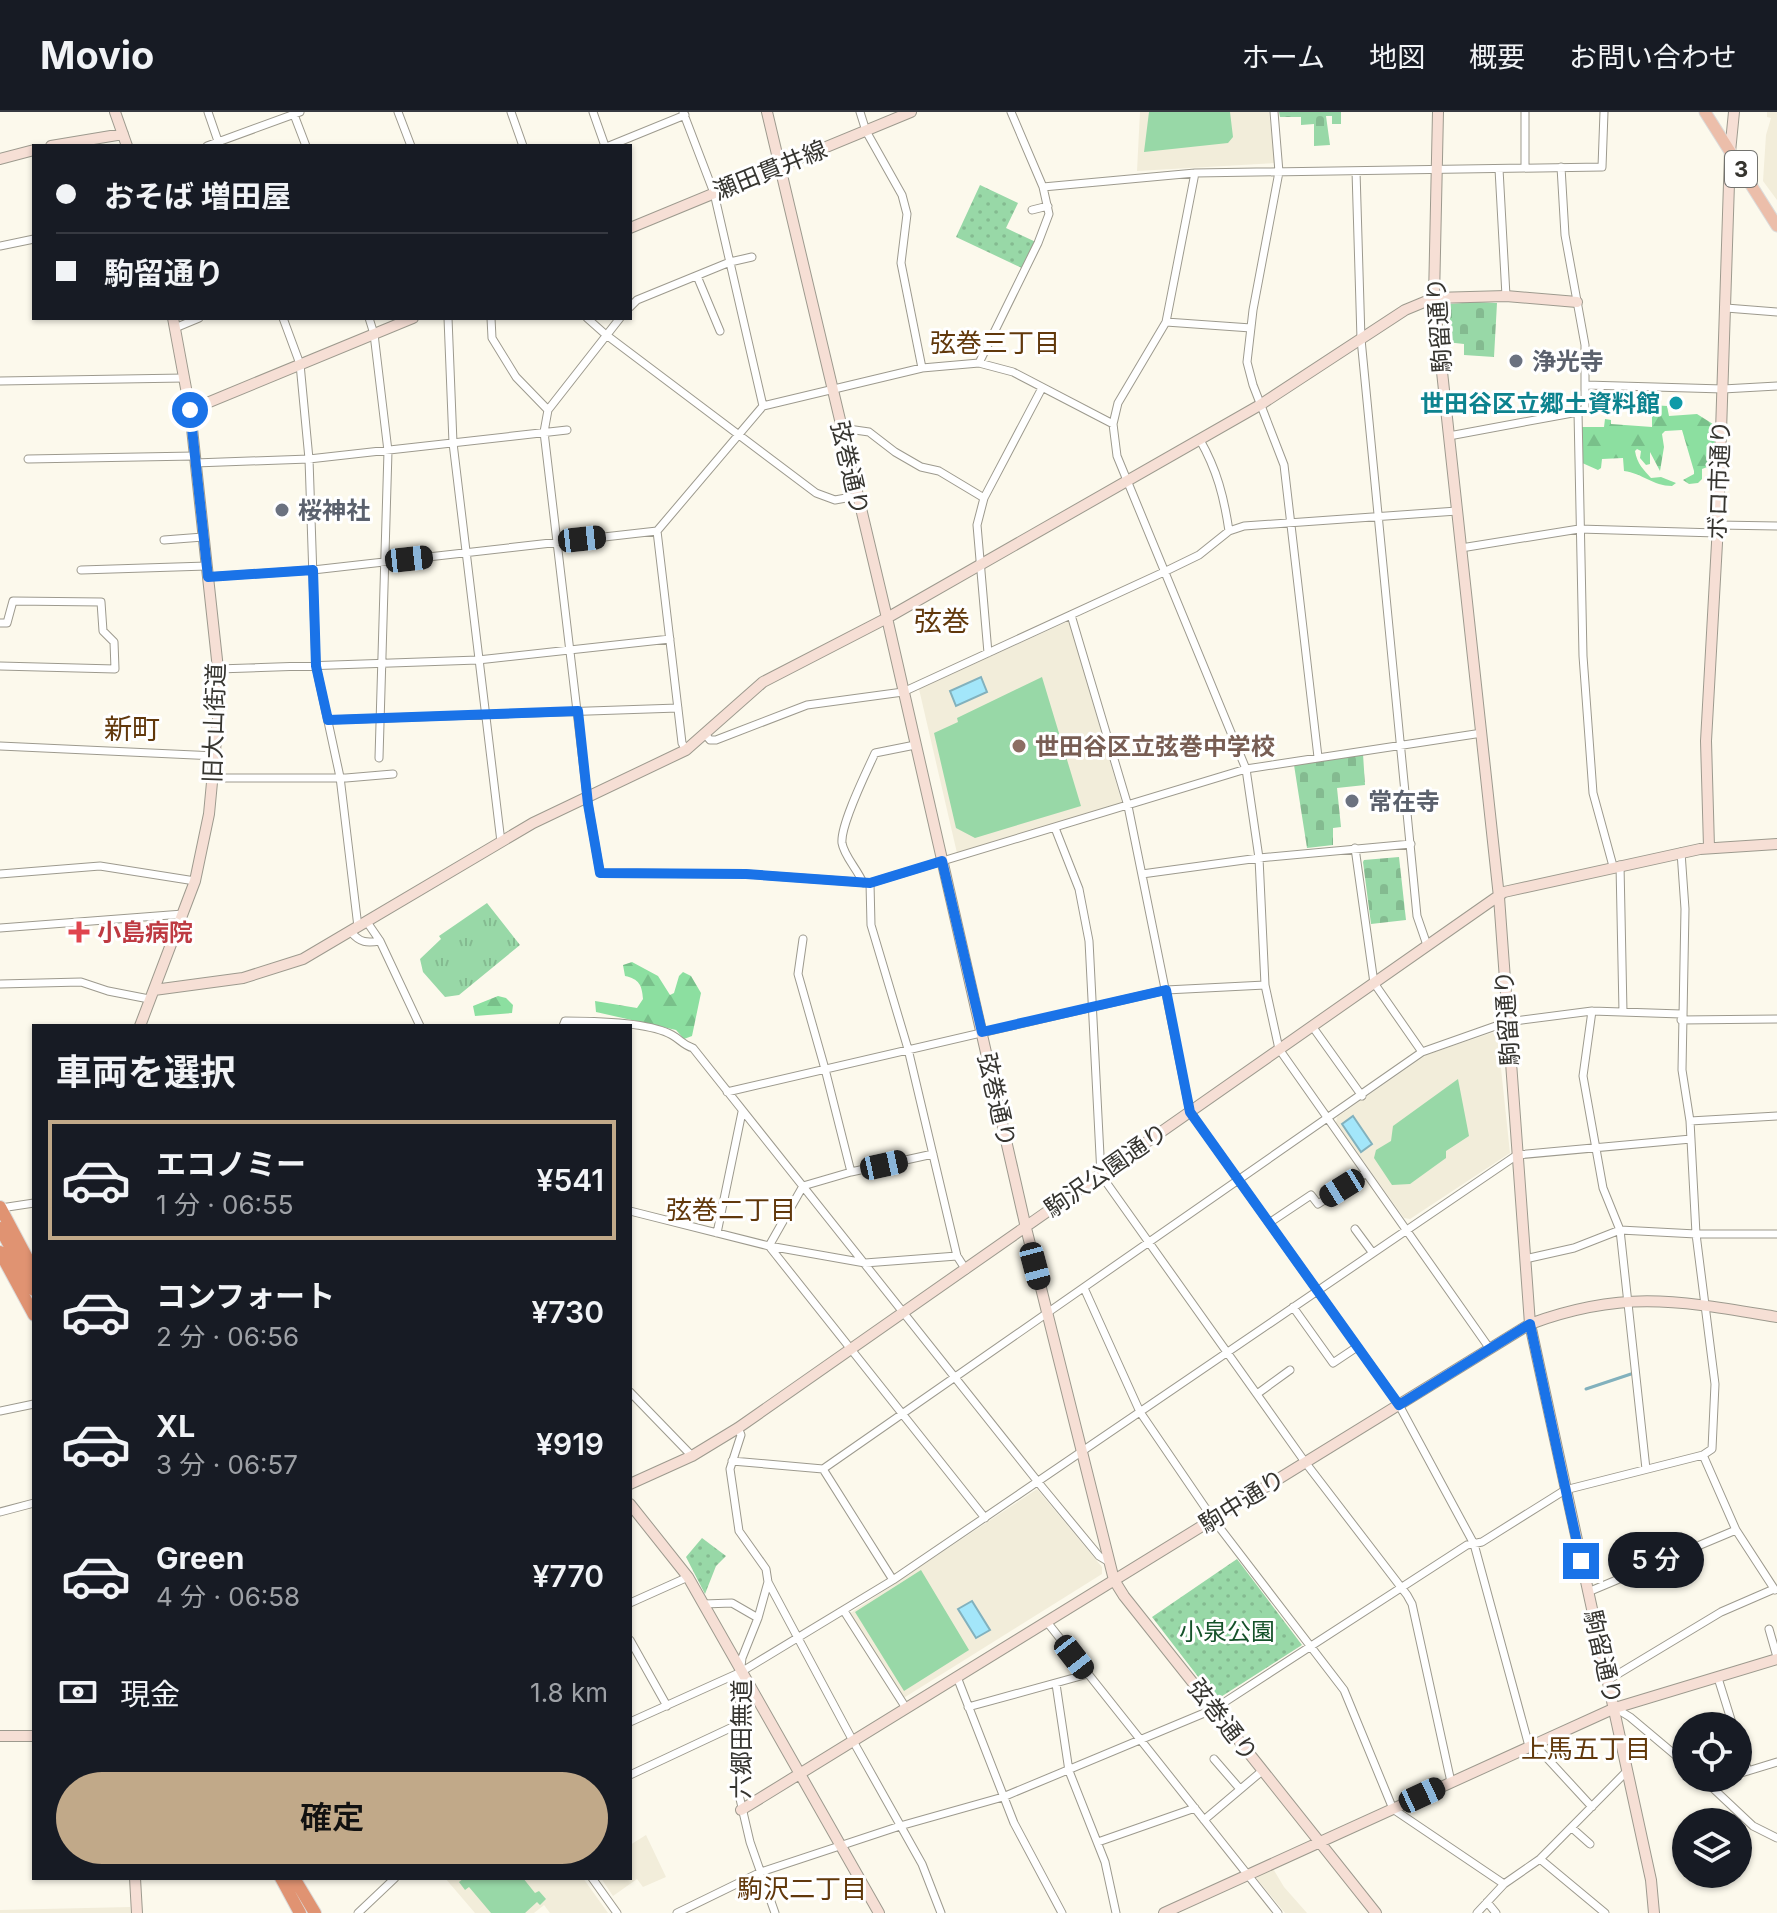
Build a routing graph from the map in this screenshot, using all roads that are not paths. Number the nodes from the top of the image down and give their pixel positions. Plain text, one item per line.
1 (115, 112) edge
2 (208, 112) edge
3 (398, 112) edge
4 (511, 112) edge
5 (593, 112) edge
6 (767, 112) edge
7 (860, 112) edge
8 (911, 112) edge
9 (1011, 112) edge
10 (1274, 112) edge
11 (1438, 112) edge
12 (1525, 112) edge
13 (1604, 112) edge
14 (1705, 112) edge
15 (1734, 112) edge
16 (296, 113) edge
17 (684, 114) edge
18 (866, 131) junction
19 (123, 134) junction
20 (63, 144) edge
21 (126, 144) edge
22 (219, 144) edge
23 (305, 144) edge
24 (410, 144) edge
25 (522, 144) edge
26 (606, 144) edge
27 (612, 144) edge
28 (32, 151) edge
29 (1730, 152) junction
30 (0, 159) edge
31 (779, 166) junction
32 (1561, 167) junction
33 (1525, 168) junction
34 (1499, 169) junction
35 (1437, 170) junction
36 (1356, 171) junction
37 (1279, 172) junction
38 (1195, 173) junction
39 (1043, 187) junction
40 (714, 193) junction
41 (1048, 206) junction
42 (1032, 210) dead end
43 (1777, 226) edge
44 (632, 227) edge
45 (32, 239) edge
46 (0, 246) edge
47 (752, 257) dead end
48 (730, 262) junction
49 (697, 276) junction
50 (1506, 296) junction
51 (1434, 298) junction
52 (1577, 302) junction
53 (632, 305) edge
54 (1726, 308) junction
55 (1777, 312) edge
56 (284, 320) edge
57 (370, 320) edge
58 (408, 320) edge
59 (448, 320) edge
60 (491, 320) edge
61 (589, 320) edge
62 (618, 320) edge
63 (1166, 322) junction
64 (174, 323) edge
65 (1251, 328) junction
66 (720, 331) dead end
67 (374, 334) junction
68 (605, 334) junction
69 (1361, 339) junction
70 (979, 363) junction
71 (300, 364) junction
72 (922, 368) junction
73 (184, 378) junction
74 (0, 381) edge
75 (1586, 385) junction
76 (1777, 386) edge
77 (1042, 388) junction
78 (1723, 389) junction
79 (832, 390) junction
80 (1260, 405) junction
81 (763, 406) junction
82 (190, 410) junction
83 (548, 410) junction
84 (1578, 412) junction
85 (1113, 424) junction
86 (841, 428) junction
87 (567, 430) dead end
88 (544, 432) junction
89 (739, 435) junction
90 (1449, 436) junction
91 (1200, 440) junction
92 (453, 443) junction
93 (388, 451) junction
94 (28, 459) dead end
95 (309, 459) junction
96 (195, 460) junction
97 (1128, 481) junction
98 (857, 496) junction
99 (984, 498) junction
100 (1457, 511) junction
101 (1379, 516) junction
102 (1291, 522) junction
103 (1777, 526) edge
104 (1579, 529) junction
105 (1718, 529) junction
106 (657, 531) junction
107 (1229, 531) junction
108 (203, 537) junction
109 (164, 540) dead end
110 (557, 542) junction
111 (1461, 548) junction
112 (466, 553) junction
113 (384, 562) junction
114 (979, 565) junction
115 (81, 570) dead end
116 (313, 570) junction
117 (208, 572) junction
118 (1164, 572) junction
119 (1071, 615) junction
120 (887, 618) junction
121 (0, 623) edge
122 (670, 639) junction
123 (571, 650) junction
124 (988, 653) junction
125 (478, 660) junction
126 (382, 663) junction
127 (0, 666) edge
128 (316, 666) junction
129 (218, 669) junction
130 (903, 692) junction
131 (678, 708) junction
132 (578, 711) junction
133 (484, 715) junction
134 (380, 719) junction
135 (328, 720) junction
136 (704, 733) junction
137 (1482, 733) junction
138 (915, 745) junction
139 (1401, 745) junction
140 (0, 746) edge
141 (686, 750) junction
142 (216, 756) junction
143 (1318, 757) junction
144 (379, 758) dead end
145 (1246, 769) junction
146 (393, 774) dead end
147 (340, 777) junction
148 (213, 778) junction
149 (588, 796) junction
150 (1128, 806) junction
151 (1055, 828) junction
152 (501, 842) junction
153 (1411, 844) junction
154 (1777, 844) edge
155 (1709, 847) junction
156 (1355, 848) junction
157 (1681, 852) junction
158 (1259, 858) junction
159 (942, 861) junction
160 (1616, 865) junction
161 (0, 874) edge
162 (1142, 874) junction
163 (195, 881) junction
164 (866, 883) junction
165 (1499, 897) junction
166 (183, 914) junction
167 (359, 927) junction
168 (0, 928) edge
169 (803, 939) dead end
170 (380, 941) junction
171 (1427, 945) junction
172 (1374, 983) junction
173 (0, 984) edge
174 (1265, 985) junction
175 (1166, 990) junction
176 (152, 995) junction
177 (1094, 1007) junction
178 (1592, 1011) junction
179 (1623, 1012) junction
180 (1681, 1017) junction
181 (1777, 1019) edge
182 (1507, 1022) junction
183 (141, 1024) edge
184 (419, 1024) edge
185 (564, 1024) edge
186 (619, 1024) edge
187 (1312, 1026) junction
188 (632, 1027) edge
189 (982, 1032) junction
190 (908, 1049) junction
191 (1279, 1049) junction
192 (1422, 1052) junction
193 (825, 1069) junction
194 (727, 1092) junction
195 (1362, 1096) junction
196 (742, 1112) junction
197 (1190, 1112) junction
198 (1777, 1116) edge
199 (1328, 1119) junction
200 (1690, 1121) junction
201 (1691, 1139) junction
202 (1595, 1147) junction
203 (933, 1154) junction
204 (1517, 1155) junction
205 (851, 1172) junction
206 (1366, 1173) junction
207 (1101, 1175) junction
208 (1239, 1181) junction
209 (803, 1186) junction
210 (32, 1203) edge
211 (0, 1208) edge
212 (632, 1212) edge
213 (1269, 1223) junction
214 (0, 1228) edge
215 (1026, 1228) junction
216 (1355, 1229) dead end
217 (1406, 1230) junction
218 (1620, 1230) junction
219 (717, 1233) junction
220 (1696, 1234) junction
221 (1777, 1234) edge
222 (1149, 1242) junction
223 (769, 1246) junction
224 (0, 1252) edge
225 (1372, 1252) junction
226 (957, 1256) junction
227 (1525, 1259) junction
228 (865, 1263) junction
229 (0, 1266) edge
230 (32, 1267) edge
231 (966, 1270) junction
232 (32, 1286) edge
233 (1084, 1288) junction
234 (1317, 1291) junction
235 (1628, 1300) junction
236 (1707, 1305) junction
237 (1293, 1307) junction
238 (32, 1311) edge
239 (905, 1312) junction
240 (1048, 1313) junction
241 (1777, 1317) edge
242 (32, 1322) edge
243 (1530, 1324) junction
244 (1357, 1347) junction
245 (1490, 1349) junction
246 (851, 1350) junction
247 (1227, 1352) junction
248 (1290, 1370) dead end
249 (955, 1377) junction
250 (632, 1394) edge
251 (1257, 1394) junction
252 (639, 1403) junction
253 (32, 1404) edge
254 (1399, 1405) junction
255 (632, 1409) edge
256 (0, 1411) edge
257 (1140, 1412) junction
258 (903, 1413) junction
259 (738, 1428) junction
260 (1082, 1451) junction
261 (1703, 1455) junction
262 (692, 1456) junction
263 (732, 1461) junction
264 (1305, 1462) junction
265 (823, 1469) junction
266 (1646, 1469) junction
267 (1038, 1482) junction
268 (632, 1483) edge
269 (1565, 1490) junction
270 (32, 1504) edge
271 (632, 1507) edge
272 (2, 1513) edge
273 (985, 1518) junction
274 (1213, 1519) junction
275 (1736, 1530) junction
276 (1474, 1544) junction
277 (1110, 1562) junction
278 (688, 1577) junction
279 (893, 1580) junction
280 (1114, 1580) junction
281 (768, 1582) junction
282 (1402, 1589) junction
283 (1776, 1590) edge
284 (1588, 1592) junction
285 (632, 1602) edge
286 (704, 1604) junction
287 (844, 1611) junction
288 (758, 1618) junction
289 (1047, 1622) junction
290 (1769, 1629) dead end
291 (797, 1638) junction
292 (632, 1644) edge
293 (1311, 1647) junction
294 (1777, 1658) edge
295 (741, 1672) junction
296 (1088, 1674) junction
297 (957, 1677) junction
298 (1718, 1678) junction
299 (1608, 1680) junction
300 (1056, 1684) junction
301 (667, 1706) junction
302 (968, 1707) junction
303 (906, 1708) junction
304 (1615, 1708) junction
305 (1214, 1709) junction
306 (1729, 1712) edge
307 (632, 1721) edge
308 (741, 1723) junction
309 (0, 1736) edge
310 (32, 1736) edge
311 (1141, 1740) junction
312 (853, 1741) junction
313 (1532, 1745) junction
314 (1672, 1752) edge
315 (1214, 1759) dead end
316 (1777, 1762) edge
317 (1752, 1770) edge
318 (1069, 1771) junction
319 (1262, 1771) junction
320 (1627, 1771) junction
321 (799, 1773) junction
322 (632, 1774) edge
323 (1451, 1782) junction
324 (1240, 1789) junction
325 (1717, 1792) edge
326 (1003, 1797) junction
327 (1592, 1807) junction
328 (1195, 1808) junction
329 (1393, 1809) junction
330 (741, 1810) junction
331 (1204, 1820) junction
332 (900, 1826) junction
333 (1572, 1828) junction
334 (1777, 1838) edge
335 (1098, 1842) junction
336 (1318, 1842) junction
337 (1590, 1844) dead end
338 (841, 1846) junction
339 (1540, 1859) junction
340 (761, 1872) junction
341 (1247, 1874) junction
342 (135, 1880) edge
343 (275, 1880) edge
344 (282, 1880) edge
345 (298, 1880) edge
346 (393, 1880) edge
347 (593, 1880) edge
348 (1504, 1884) junction
349 (1487, 1902) junction
350 (1373, 1912) edge
351 (137, 1913) edge
352 (293, 1913) edge
353 (300, 1913) edge
354 (318, 1913) edge
355 (358, 1913) edge
356 (617, 1913) edge
357 (677, 1913) edge
358 (775, 1913) edge
359 (879, 1913) edge
360 (941, 1913) edge
361 (1062, 1913) edge
362 (1116, 1913) edge
363 (1164, 1913) edge
364 (1278, 1913) edge
365 (1477, 1913) edge
366 (1496, 1913) edge
367 (1605, 1913) edge
368 (1654, 1913) edge

1 - 19 street
2 - 22 street
3 - 24 street
4 - 25 street
5 - 26 street
6 - 31 street, 弦巻通り
7 - 18 street
8 - 18 street, 瀬田貫井線
9 - 39 street
10 - 37 street
11 - 35 street, 駒留通り
12 - 33 street
13 - 32 street
14 - 29 main road, 3
15 - 29 street, ボロ市通り
16 - 22 street
16 - 23 street
17 - 27 street
17 - 40 street
18 - 31 street, 瀬田貫井線
18 - 72 street
19 - 20 street
19 - 21 street
28 - 30 street
29 - 43 main road, 3
29 - 54 street, ボロ市通り
31 - 40 street, 瀬田貫井線
31 - 79 street, 弦巻通り
32 - 33 street
32 - 52 street
33 - 34 street
34 - 35 street
34 - 50 street
35 - 36 street
35 - 51 street, 駒留通り
36 - 37 street
36 - 69 street
37 - 38 street
37 - 65 street
38 - 39 street
38 - 63 street
39 - 41 street
40 - 44 street, 瀬田貫井線
40 - 48 street
41 - 42 street
41 - 70 street
45 - 46 street
47 - 48 street
48 - 49 street
48 - 81 street
49 - 53 street
49 - 66 street
50 - 51 street
50 - 52 street
51 - 69 street
51 - 90 street, 駒留通り
52 - 75 street
54 - 55 street
54 - 78 street, ボロ市通り
56 - 71 street
57 - 67 street
58 - 67 street
59 - 92 street
60 - 83 street
61 - 68 street
62 - 68 street
63 - 65 street
63 - 85 street
64 - 73 street
65 - 80 street
67 - 71 street
67 - 93 street
68 - 83 street
68 - 89 street
69 - 80 street
69 - 101 street
70 - 72 street
70 - 77 street
71 - 82 street
71 - 95 street
72 - 79 street
73 - 74 street
73 - 82 street
75 - 78 street
75 - 84 street
76 - 78 street
77 - 85 street
77 - 99 street
78 - 105 street, ボロ市通り
79 - 81 street
79 - 86 street, 弦巻通り
80 - 91 street
80 - 102 street
81 - 89 street
82 - 96 street, 旧大山街道
83 - 88 street
84 - 90 street
84 - 104 street
85 - 97 street
86 - 98 street, 弦巻通り
86 - 99 street
87 - 88 street
88 - 92 street
88 - 110 street
89 - 98 street
89 - 106 street
90 - 100 street, 駒留通り
91 - 97 street
91 - 107 street
92 - 93 street
92 - 112 street
93 - 95 street
93 - 113 street
94 - 96 street
95 - 96 street
95 - 116 street
96 - 108 street, 旧大山街道
97 - 114 street
97 - 118 street
98 - 120 street, 弦巻通り
99 - 114 street
100 - 101 street
100 - 111 street, 駒留通り
101 - 102 street
101 - 139 street
102 - 107 street
102 - 143 street
103 - 105 street
104 - 105 street
104 - 111 street
104 - 160 street
105 - 155 street, ボロ市通り
106 - 110 street
106 - 122 street
107 - 118 street
108 - 109 street
108 - 117 street, 旧大山街道
110 - 112 street
110 - 123 street
111 - 137 street, 駒留通り
112 - 113 street
112 - 125 street
113 - 116 street
113 - 126 street
114 - 120 street
114 - 124 street
115 - 117 street
116 - 117 street
116 - 128 street
117 - 129 street, 旧大山街道
118 - 119 street
118 - 145 street
119 - 124 street
119 - 150 street
120 - 130 street, 弦巻通り
120 - 136 street
121 - 127 street
122 - 123 street
122 - 131 street
123 - 125 street
123 - 132 street
124 - 130 street
125 - 126 street
125 - 133 street
126 - 128 street
126 - 134 street
128 - 129 street
128 - 135 street
129 - 142 street, 旧大山街道
130 - 136 street
130 - 138 street, 弦巻通り
131 - 132 street
131 - 141 street
132 - 133 street
132 - 149 street
133 - 134 street
133 - 152 street
134 - 135 street
134 - 144 street
135 - 147 street
136 - 141 street
137 - 139 street
137 - 165 street, 駒留通り
138 - 159 street, 弦巻通り
138 - 164 street
139 - 143 street
139 - 153 street
140 - 142 street
141 - 149 street
142 - 148 street, 旧大山街道
143 - 145 street
145 - 150 street
145 - 158 street
146 - 147 street
147 - 148 street
147 - 167 street
148 - 163 street, 旧大山街道
149 - 152 street
149 - 164 street
150 - 151 street
150 - 162 street
151 - 159 street
151 - 177 street
152 - 167 street
153 - 156 street
153 - 171 street
154 - 155 street, 駒沢公園通り
155 - 157 street, 駒沢公園通り
156 - 158 street
156 - 172 street
157 - 160 street, 駒沢公園通り
157 - 180 street
158 - 162 street
158 - 174 street
159 - 164 street
159 - 189 street, 弦巻通り
160 - 165 street, 駒沢公園通り
160 - 179 street
161 - 163 street
162 - 175 street
163 - 166 street, 旧大山街道
164 - 190 street
165 - 171 street, 駒沢公園通り
165 - 182 street, 駒留通り
166 - 168 street
166 - 176 street, 旧大山街道
167 - 170 street
167 - 170 street
167 - 176 street
169 - 193 street
170 - 184 street
171 - 172 street, 駒沢公園通り
172 - 187 street, 駒沢公園通り
172 - 192 street
173 - 176 street
174 - 175 street
174 - 191 street
175 - 177 street
175 - 197 street
176 - 183 street, 旧大山街道
177 - 189 street
177 - 207 street
178 - 179 street
178 - 182 street
178 - 202 street
179 - 180 street
180 - 181 street
180 - 200 street
182 - 192 street
182 - 204 street, 駒留通り
185 - 186 street
187 - 191 street, 駒沢公園通り
187 - 195 street
188 - 194 street
189 - 190 street
189 - 215 street, 弦巻通り
190 - 193 street
190 - 203 street
191 - 197 street, 駒沢公園通り
191 - 199 street
192 - 195 street
193 - 194 street
193 - 205 street
194 - 196 street
195 - 199 street
196 - 209 street
196 - 219 street
197 - 207 street, 駒沢公園通り
197 - 208 street
198 - 200 street
199 - 206 street
199 - 208 street
200 - 201 street
201 - 202 street
201 - 220 street
202 - 204 street
202 - 218 street
203 - 205 street
203 - 226 street
204 - 217 street
204 - 227 street, 駒留通り
205 - 209 street
206 - 213 street
206 - 217 street
207 - 215 street, 駒沢公園通り
207 - 222 street
208 - 213 street
208 - 222 street
209 - 223 street
209 - 228 street
210 - 211 street
211 - 230 highway
212 - 219 street
213 - 234 street
214 - 232 highway
215 - 231 street, 駒沢公園通り
215 - 240 street, 弦巻通り
216 - 225 street
217 - 225 street
217 - 245 street
218 - 220 street
218 - 227 street
218 - 235 street
219 - 223 street
220 - 221 street
220 - 236 street
222 - 233 street
222 - 247 street
223 - 228 street
223 - 246 street
224 - 238 highway
225 - 234 street
226 - 228 street
226 - 231 street
227 - 243 street, 駒留通り
228 - 239 street
229 - 242 highway
231 - 239 street, 駒沢公園通り
233 - 240 street
233 - 257 street
234 - 237 street
234 - 244 street
235 - 236 street, 駒中通り
235 - 243 street, 駒中通り
235 - 266 street
236 - 241 street, 駒中通り
236 - 261 street
237 - 244 street
237 - 247 street
239 - 246 street, 駒沢公園通り
239 - 249 street
240 - 249 street
240 - 260 street, 弦巻通り
243 - 245 street, 駒中通り
243 - 269 street, 駒留通り
244 - 254 street
245 - 254 street, 駒中通り
246 - 258 street
246 - 259 street, 駒沢公園通り
247 - 251 street
247 - 257 street
248 - 251 street
249 - 258 street
249 - 267 street
250 - 252 street
251 - 264 street
252 - 255 street
252 - 262 street
253 - 256 street
254 - 264 street, 駒中通り
254 - 276 street
257 - 260 street
257 - 274 street
258 - 265 street
258 - 273 street
259 - 262 street, 駒沢公園通り
259 - 263 street
260 - 267 street
260 - 277 street, 弦巻通り
261 - 266 street
261 - 275 street
262 - 268 street, 駒沢公園通り
263 - 265 street
263 - 281 street
264 - 274 street, 駒中通り
264 - 282 street
265 - 279 street
266 - 269 street
267 - 273 street
267 - 277 street
269 - 276 street
269 - 284 street, 駒留通り
270 - 272 street
271 - 278 street
273 - 279 street
274 - 280 street, 駒中通り
274 - 293 street
275 - 283 street
275 - 284 street
276 - 282 street
276 - 313 street
277 - 280 street, 弦巻通り
278 - 285 street
278 - 286 street
279 - 287 street
280 - 289 street, 駒中通り
280 - 305 street, 弦巻通り
281 - 288 street, 六郷田無道
281 - 291 street
282 - 293 street
282 - 323 street
283 - 299 street
284 - 299 street, 駒留通り
286 - 288 street
286 - 295 street
287 - 291 street
287 - 303 street
288 - 295 street, 六郷田無道
289 - 296 street
289 - 297 street, 駒中通り
290 - 294 street
291 - 295 street
291 - 312 street
292 - 301 street
293 - 305 street
293 - 329 street
294 - 298 street
295 - 301 street
295 - 308 street, 六郷田無道
295 - 321 street
296 - 300 street
296 - 311 street
297 - 302 street
297 - 303 street, 駒中通り
298 - 304 street
298 - 306 street
299 - 304 street, 駒留通り
300 - 302 street
300 - 318 street
301 - 307 street
302 - 326 street
303 - 312 street, 駒中通り
304 - 313 street
304 - 314 street
304 - 320 street, 駒留通り
305 - 311 street
305 - 319 street, 弦巻通り
308 - 322 street
308 - 330 street, 六郷田無道
309 - 310 street
311 - 318 street
311 - 328 street
312 - 321 street, 駒中通り
312 - 332 street
313 - 323 street
313 - 327 street
315 - 324 street
316 - 317 street
318 - 326 street
318 - 335 street
319 - 324 street
319 - 336 street, 弦巻通り
320 - 327 street
320 - 368 street, 駒留通り
321 - 330 street, 駒中通り
321 - 338 street
323 - 329 street
324 - 331 street
325 - 334 street
326 - 332 street
326 - 361 street
327 - 333 street
328 - 331 street
328 - 335 street
329 - 336 street
329 - 348 street
330 - 340 street, 六郷田無道
331 - 341 street
332 - 338 street
332 - 360 street
333 - 337 street
333 - 339 street
335 - 362 street
336 - 341 street
336 - 350 street, 弦巻通り
338 - 340 street
338 - 359 street
339 - 348 street
339 - 367 street
340 - 357 street
340 - 358 street, 六郷田無道
341 - 363 street
341 - 364 street
342 - 351 street
343 - 352 highway
344 - 353 highway
345 - 354 highway
346 - 355 street
347 - 356 street
348 - 349 street
349 - 365 street
349 - 366 street

